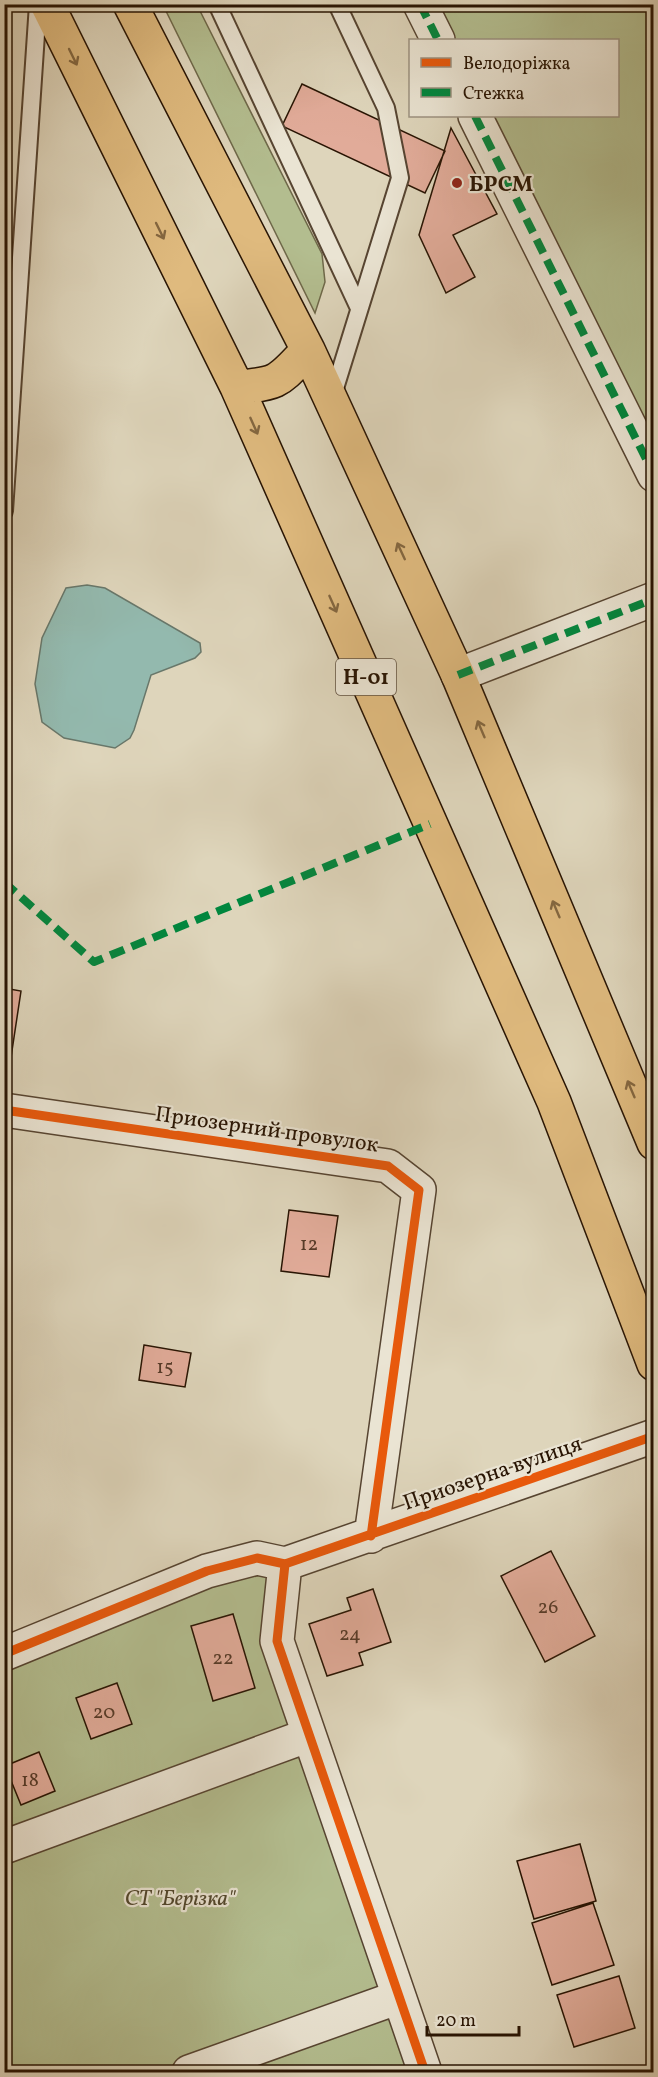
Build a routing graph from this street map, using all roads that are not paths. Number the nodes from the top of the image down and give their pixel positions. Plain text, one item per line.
1 (38, 4) edge
2 (47, 4) edge
3 (130, 4) edge
4 (217, 4) edge
5 (337, 4) edge
6 (420, 4) edge
7 (438, 39) edge
8 (476, 117) edge
9 (358, 306) junction
10 (308, 350) junction
11 (237, 387) junction
12 (331, 400) junction
13 (654, 475) edge
14 (4, 511) edge
15 (646, 608) edge
16 (458, 675) junction
17 (4, 1110) edge
18 (651, 1131) edge
19 (654, 1364) edge
20 (654, 1436) edge
21 (371, 1536) junction
22 (285, 1564) junction
23 (4, 1654) edge
24 (309, 1735) junction
25 (4, 1847) edge
26 (399, 1997) junction
27 (189, 2073) edge
28 (425, 2073) edge

1 - 14 lane
2 -> 11 main road, Н-01
3 - 10 main road
4 - 9 lane
5 - 9 lane
6 - 7 street
8 - 13 street
9 - 12 lane
10 - 11 main road
10 - 12 main road
11 -> 19 main road, Н-01
16 -> 12 main road
15 - 16 street
18 -> 16 main road
17 - 21 street, Приозерний провулок
20 - 21 street, Приозерна вулиця
21 - 22 street, Приозерна вулиця
22 - 23 street, Приозерна вулиця
22 - 24 street
24 - 25 street
24 - 26 street
26 - 27 street
26 - 28 street

